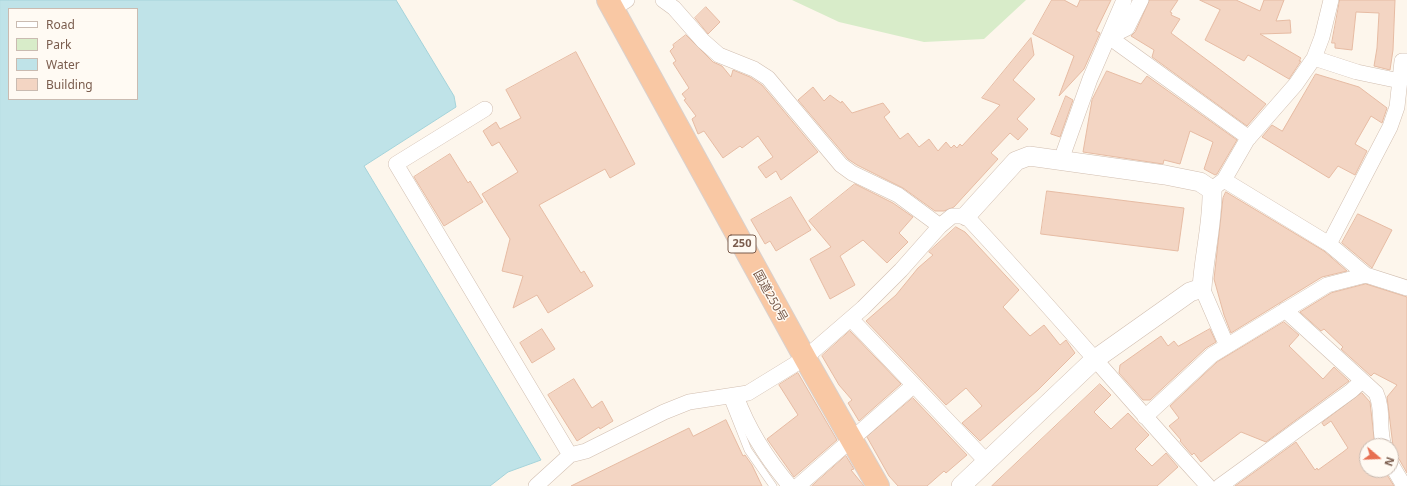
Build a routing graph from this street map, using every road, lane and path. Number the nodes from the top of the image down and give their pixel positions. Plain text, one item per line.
1 (663, 0) edge
2 (1124, 0) edge
3 (1141, 0) edge
4 (1331, 0) edge
5 (616, 3) edge
6 (1109, 37) junction
7 (1314, 58) junction
8 (1407, 60) edge
9 (1400, 81) junction
10 (485, 109) dead end
11 (1249, 138) junction
12 (1061, 160) junction
13 (1218, 185) junction
14 (966, 216) junction
15 (940, 226) junction
16 (1329, 244) junction
17 (1366, 275) junction
18 (1202, 288) junction
19 (1407, 288) edge
20 (1285, 310) junction
21 (851, 318) junction
22 (1227, 346) junction
23 (804, 358) junction
24 (1094, 360) junction
25 (1362, 380) junction
26 (914, 385) junction
27 (731, 397) junction
28 (1145, 418) junction
29 (1381, 438) edge
30 (851, 440) junction
31 (570, 455) junction
32 (987, 462) junction
33 (536, 486) edge
34 (773, 486) edge
35 (790, 486) edge
36 (798, 486) edge
37 (878, 486) edge
38 (962, 486) edge
39 (1208, 486) edge
40 (1220, 486) edge

1 - 15 street
2 - 6 street
3 - 6 street
4 - 7 street
5 - 23 highway, 国道250号 / 250
6 - 11 street
6 - 12 street
7 - 9 street
7 - 11 street
8 - 9 street
9 - 16 street
10 - 31 street
11 - 13 street
12 - 13 street
12 - 14 street
13 - 16 street
13 - 18 street
14 - 15 street
14 - 24 street
15 - 21 street
16 - 17 street
17 - 19 street
17 - 20 street
18 - 22 street
18 - 24 street
20 - 22 street
20 - 25 street
21 - 23 street
21 - 26 street
22 - 28 street
23 - 27 street
23 - 30 highway, 国道250号 / 250
24 - 28 street
24 - 32 street
25 - 29 street
25 - 40 street
26 - 30 street
26 - 32 street
27 - 31 street
27 - 34 lane
27 - 35 street
28 - 39 street
30 - 36 street
30 - 37 highway, 国道250号 / 250
31 - 33 street
32 - 38 street

